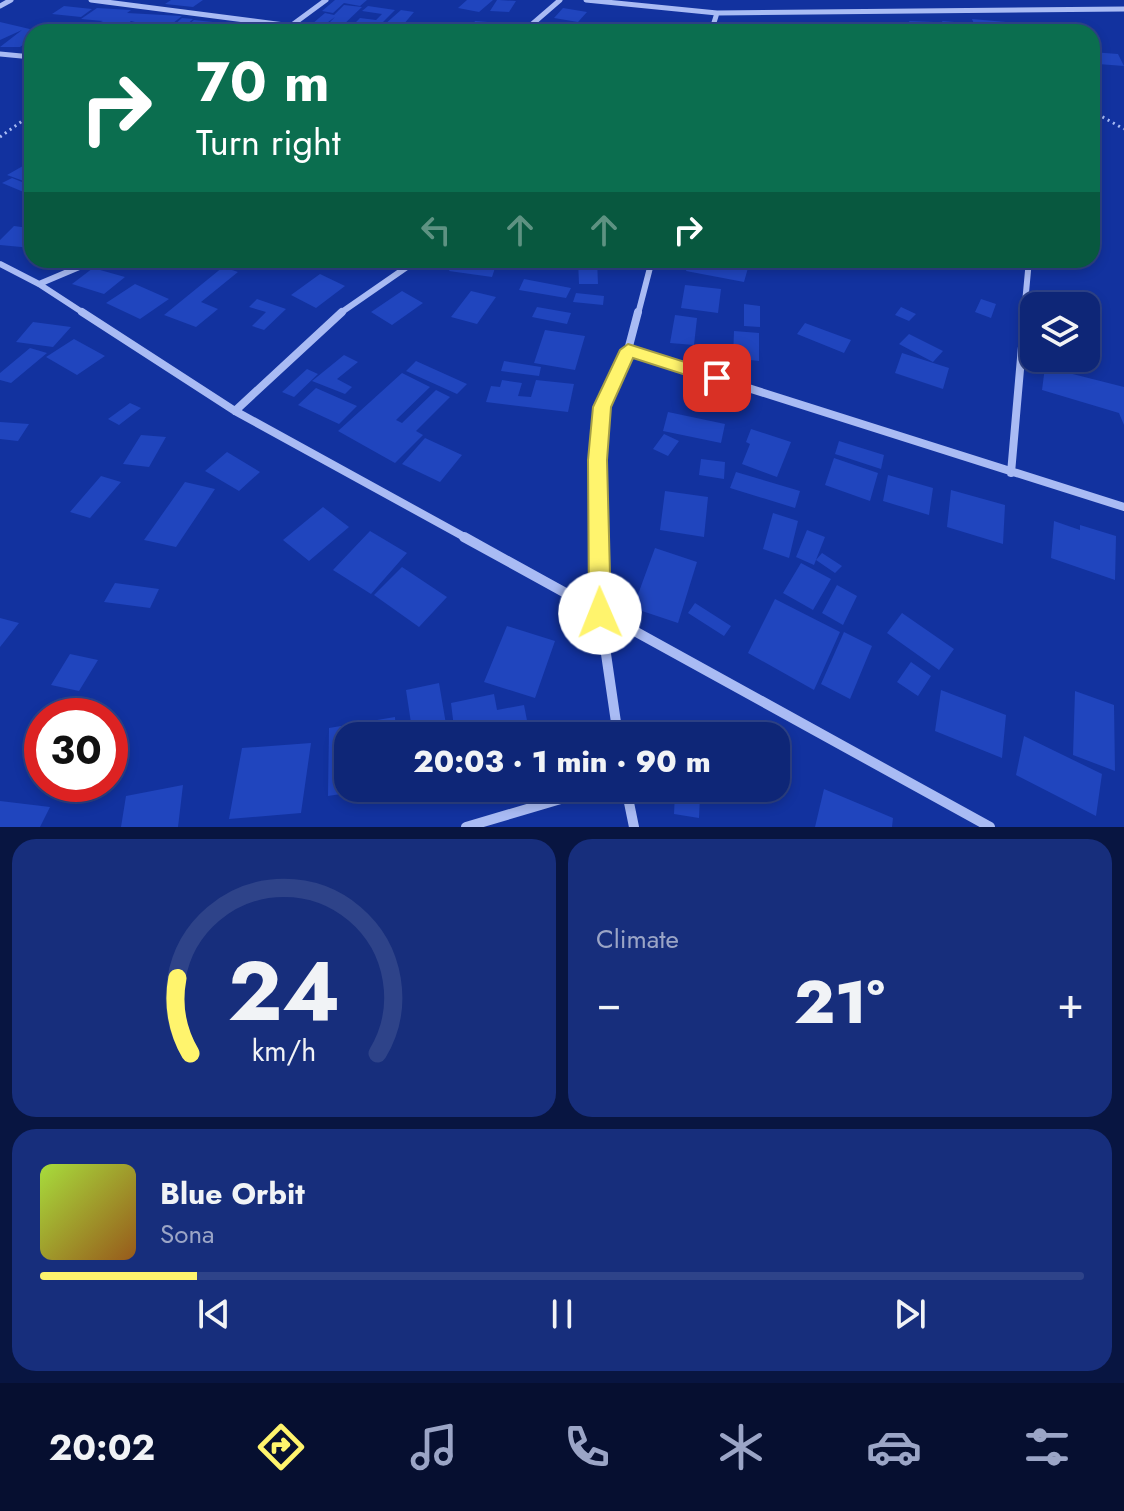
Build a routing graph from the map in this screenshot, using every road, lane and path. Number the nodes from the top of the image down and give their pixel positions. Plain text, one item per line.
1 (11, 0) edge
2 (91, 0) edge
3 (326, 0) edge
4 (560, 0) edge
5 (586, 0) edge
6 (1065, 0) edge
7 (0, 6) edge
8 (1078, 9) junction
9 (1124, 9) edge
10 (717, 13) junction
11 (284, 24) edge
12 (293, 24) edge
13 (532, 24) edge
14 (714, 24) edge
15 (0, 54) edge
16 (24, 56) edge
17 (1100, 116) edge
18 (24, 120) edge
19 (1124, 129) edge
20 (0, 137) edge
21 (0, 264) edge
22 (77, 268) edge
23 (405, 268) edge
24 (650, 268) edge
25 (1028, 268) edge
26 (39, 284) junction
27 (628, 350) junction
28 (235, 411) junction
29 (1011, 473) junction
30 (1124, 507) edge
31 (600, 613) junction
32 (616, 722) edge
33 (551, 802) edge
34 (629, 802) edge
35 (466, 827) edge
36 (634, 827) edge
37 (990, 827) edge

1 - 7 street
2 - 11 street
3 - 12 street
4 - 13 street
5 - 10 street
6 - 8 street
8 - 9 street
8 - 10 street
10 - 14 street
15 - 16 street
17 - 19 path
18 - 20 path
21 - 26 street
22 - 26 street
23 - 28 street
24 - 27 street
25 - 29 street
26 - 28 street
27 - 29 street
27 - 31 street
28 - 31 street
29 - 30 street
31 - 32 street
31 - 37 street
33 - 35 street
34 - 36 street

